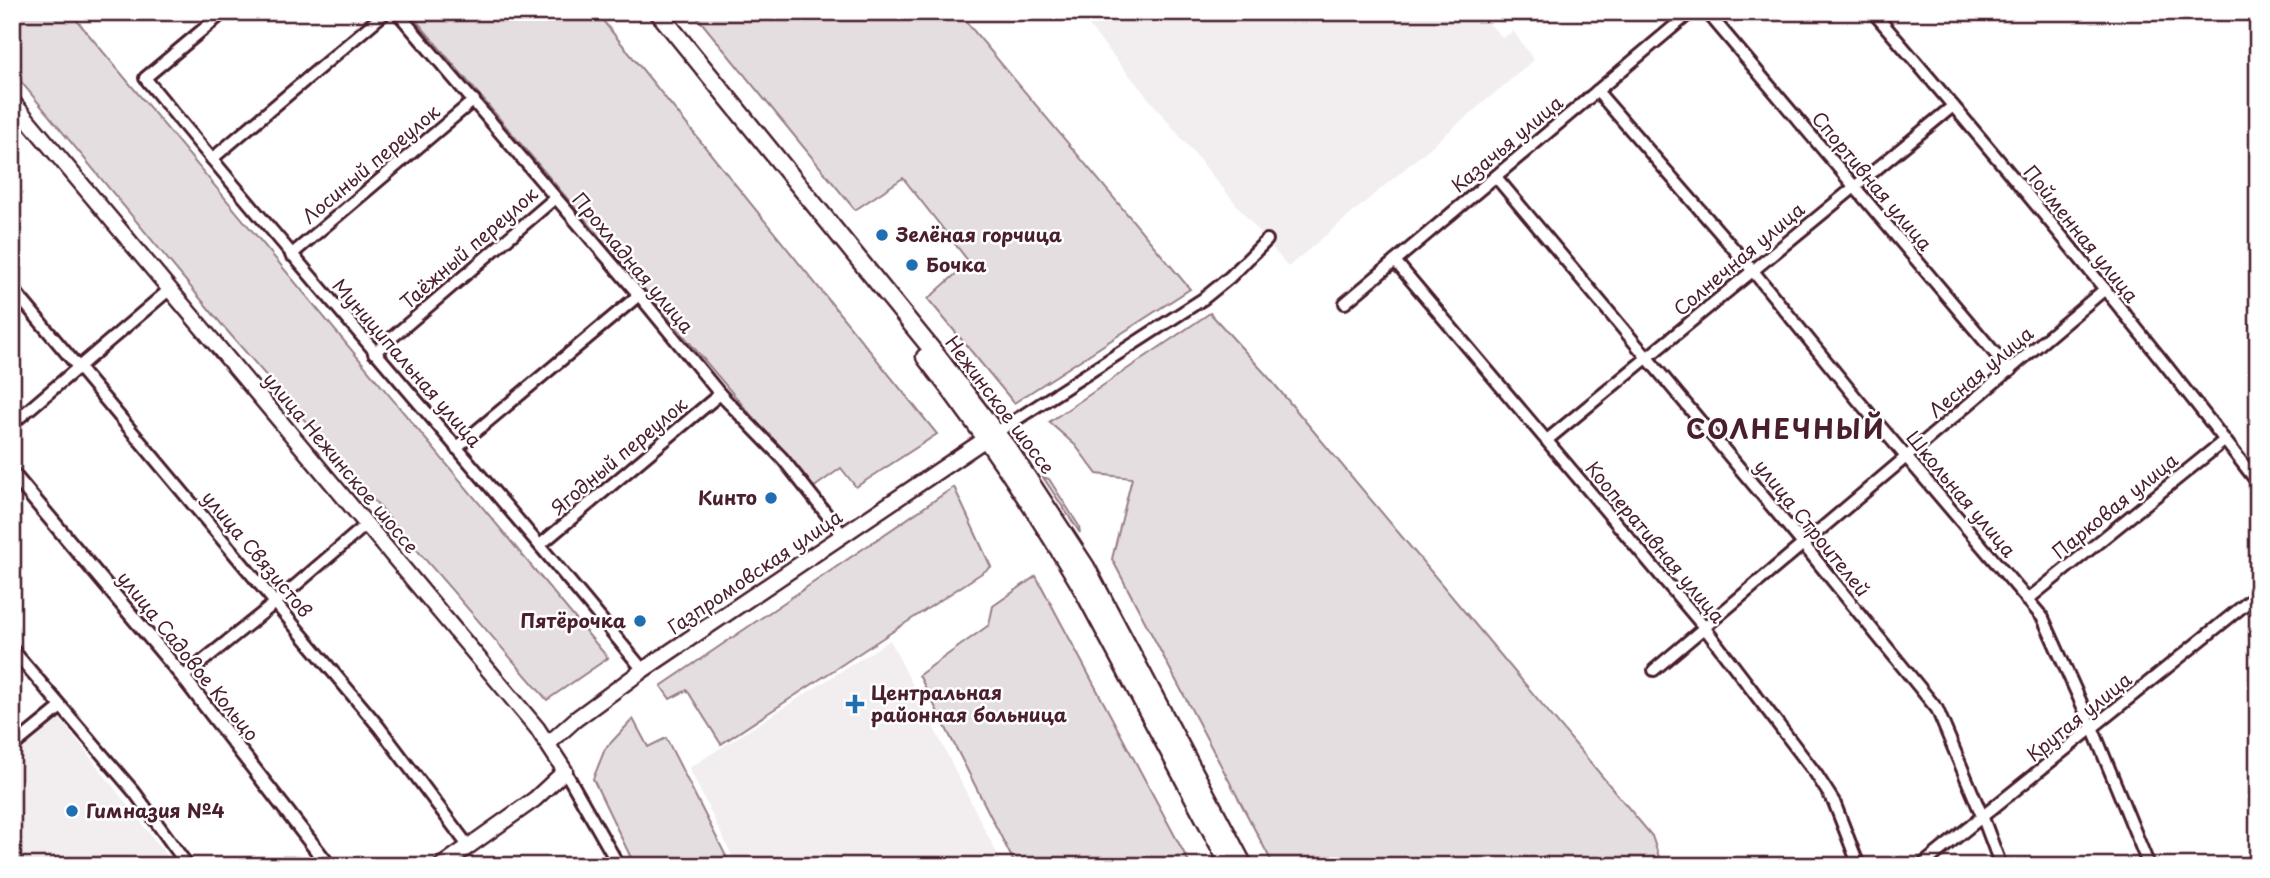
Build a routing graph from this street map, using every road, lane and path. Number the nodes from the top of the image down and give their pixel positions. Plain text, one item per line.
1 (224, 12) edge
2 (386, 12) edge
3 (397, 12) edge
4 (646, 12) edge
5 (658, 12) edge
6 (1691, 12) edge
7 (1707, 12) edge
8 (1873, 12) edge
9 (1597, 91) junction
10 (474, 100) junction
11 (12, 101) edge
12 (1953, 106) junction
13 (212, 159) junction
14 (1496, 177) junction
15 (1853, 186) junction
16 (555, 198) junction
17 (1267, 240) dead end
18 (291, 255) junction
19 (1395, 261) junction
20 (1753, 271) junction
21 (12, 288) edge
22 (170, 289) junction
23 (2105, 289) junction
24 (639, 295) junction
25 (1345, 303) dead end
26 (374, 353) junction
27 (1648, 358) junction
28 (78, 367) junction
29 (2010, 371) junction
30 (720, 394) junction
31 (12, 424) edge
32 (992, 435) junction
33 (1547, 440) junction
34 (2225, 440) junction
35 (456, 448) junction
36 (1907, 457) junction
37 (12, 473) edge
38 (2258, 483) edge
39 (367, 524) junction
40 (843, 535) junction
41 (1803, 544) junction
42 (540, 545) junction
43 (2258, 594) edge
44 (2027, 600) junction
45 (275, 603) junction
46 (1704, 627) junction
47 (12, 649) edge
48 (643, 670) junction
49 (1654, 670) dead end
50 (183, 677) junction
51 (61, 707) junction
52 (2092, 727) junction
53 (548, 744) junction
54 (12, 747) edge
55 (565, 771) junction
56 (1983, 818) junction
57 (469, 846) junction
58 (188, 866) edge
59 (329, 866) edge
60 (441, 866) edge
61 (619, 866) edge
62 (1230, 866) edge
63 (1244, 866) edge
64 (1859, 866) edge
65 (1921, 866) edge
66 (2001, 866) edge
67 (2149, 866) edge

1 - 13 street, Муниципальная улица
2 - 13 street
3 - 10 street, Прохладная улица
4 - 32 main road, Нежинское шоссе
5 - 32 main road, Нежинское шоссе
6 - 9 street, Казачья улица
7 - 15 street, Спортивная улица
8 - 12 street, Пойменная улица
9 - 14 street, Казачья улица
9 - 20 street, Школьная улица
10 - 16 street, Прохладная улица
10 - 18 street, Лосиный переулок
11 - 22 main road, улица Нежинское шоссе
12 - 15 street, Солнечная улица
12 - 23 street, Пойменная улица
13 - 18 street, Муниципальная улица
14 - 19 street, Казачья улица
14 - 27 street, улица Строителей
15 - 20 street, Солнечная улица
15 - 29 street, Спортивная улица
16 - 24 street, Прохладная улица
16 - 26 street, Таёжный переулок
17 - 32 street
18 - 26 street, Муниципальная улица
19 - 25 street, Казачья улица
19 - 33 street, Кооперативная улица
20 - 27 street, Солнечная улица
20 - 36 street, Школьная улица
21 - 28 street, улица Связистов
22 - 28 street
22 - 39 main road, улица Нежинское шоссе
23 - 29 street, Лесная улица
23 - 34 street, Пойменная улица
24 - 30 street, Прохладная улица
24 - 35 street
26 - 35 street, Муниципальная улица
27 - 33 street, Солнечная улица
27 - 41 street, улица Строителей
28 - 31 street
28 - 45 street, улица Связистов
29 - 36 street, Лесная улица
30 - 40 street, Прохладная улица
30 - 42 street, Ягодный переулок
32 - 40 main road, Газпромовская улица
32 - 62 main road, Нежинское шоссе
32 - 63 main road, Нежинское шоссе
33 - 46 street, Кооперативная улица
34 - 38 street, Пойменная улица
34 - 44 street, Парковая улица
35 - 42 street, Муниципальная улица
36 - 41 street, Лесная улица
36 - 44 street, Школьная улица
37 - 50 street, улица Садовое Кольцо
39 - 45 street
39 - 53 main road, улица Нежинское шоссе
40 - 48 main road, Газпромовская улица
41 - 46 street, Лесная улица
41 - 56 street, улица Строителей
42 - 48 street, Муниципальная улица
43 - 52 street, Крутая улица
44 - 52 street, Школьная улица
45 - 50 street
45 - 57 street, улица Связистов
46 - 49 street, Лесная улица
46 - 64 street, Кооперативная улица
47 - 51 street
48 - 53 main road, Газпромовская улица
50 - 59 street, улица Садовое Кольцо
51 - 54 street
51 - 58 street
52 - 56 street, Крутая улица
52 - 67 street, Школьная улица
53 - 55 main road, улица Нежинское шоссе
55 - 57 main road
55 - 61 street, улица Нежинское шоссе
56 - 65 street, Крутая улица
56 - 66 street, улица Строителей
57 - 60 main road

